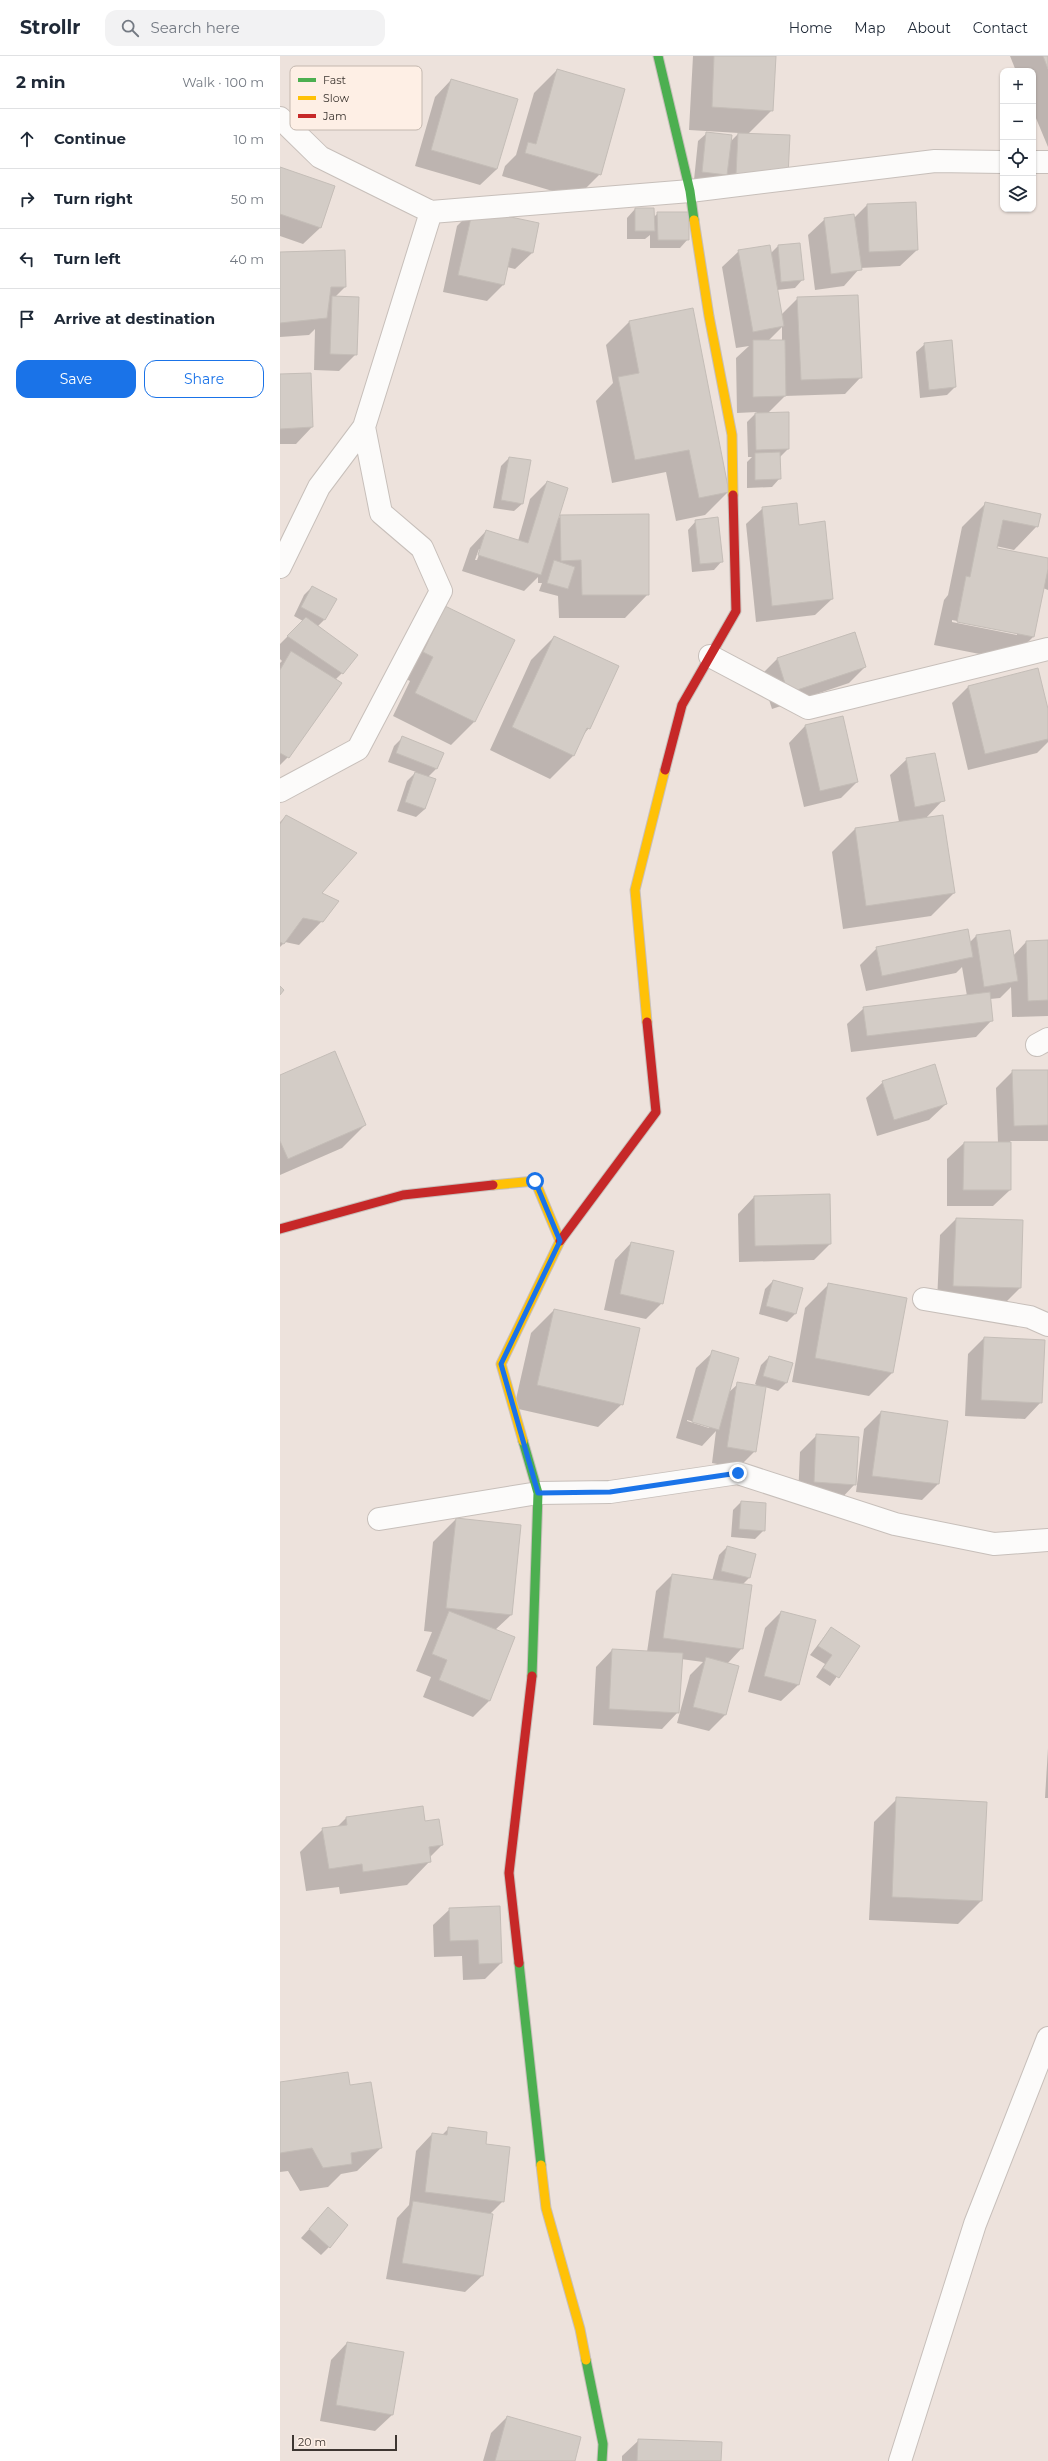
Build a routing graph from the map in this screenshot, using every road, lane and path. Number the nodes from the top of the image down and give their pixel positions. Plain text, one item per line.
1 (658, 56) edge
2 (280, 118) edge
3 (290, 128) edge
4 (292, 130) edge
5 (1000, 162) edge
6 (1036, 162) edge
7 (1048, 162) edge
8 (690, 191) junction
9 (431, 212) junction
10 (364, 427) junction
11 (280, 567) edge
12 (1048, 649) edge
13 (710, 656) junction
14 (280, 791) edge
15 (280, 1229) edge
16 (560, 1241) junction
17 (924, 1300) dead end
18 (1048, 1325) edge
19 (538, 1493) junction
20 (379, 1519) dead end
21 (1048, 1540) edge
22 (1048, 2038) edge
23 (602, 2461) edge
24 (900, 2461) edge

1 - 8 street
2 - 3 street
4 - 9 street
5 - 8 street
6 - 7 street
8 - 9 street
8 - 13 street
9 - 10 street
10 - 11 street
10 - 14 street
12 - 13 street
13 - 16 street
15 - 16 street
16 - 19 street
17 - 18 street
19 - 20 street
19 - 21 street
19 - 23 street
22 - 24 street

